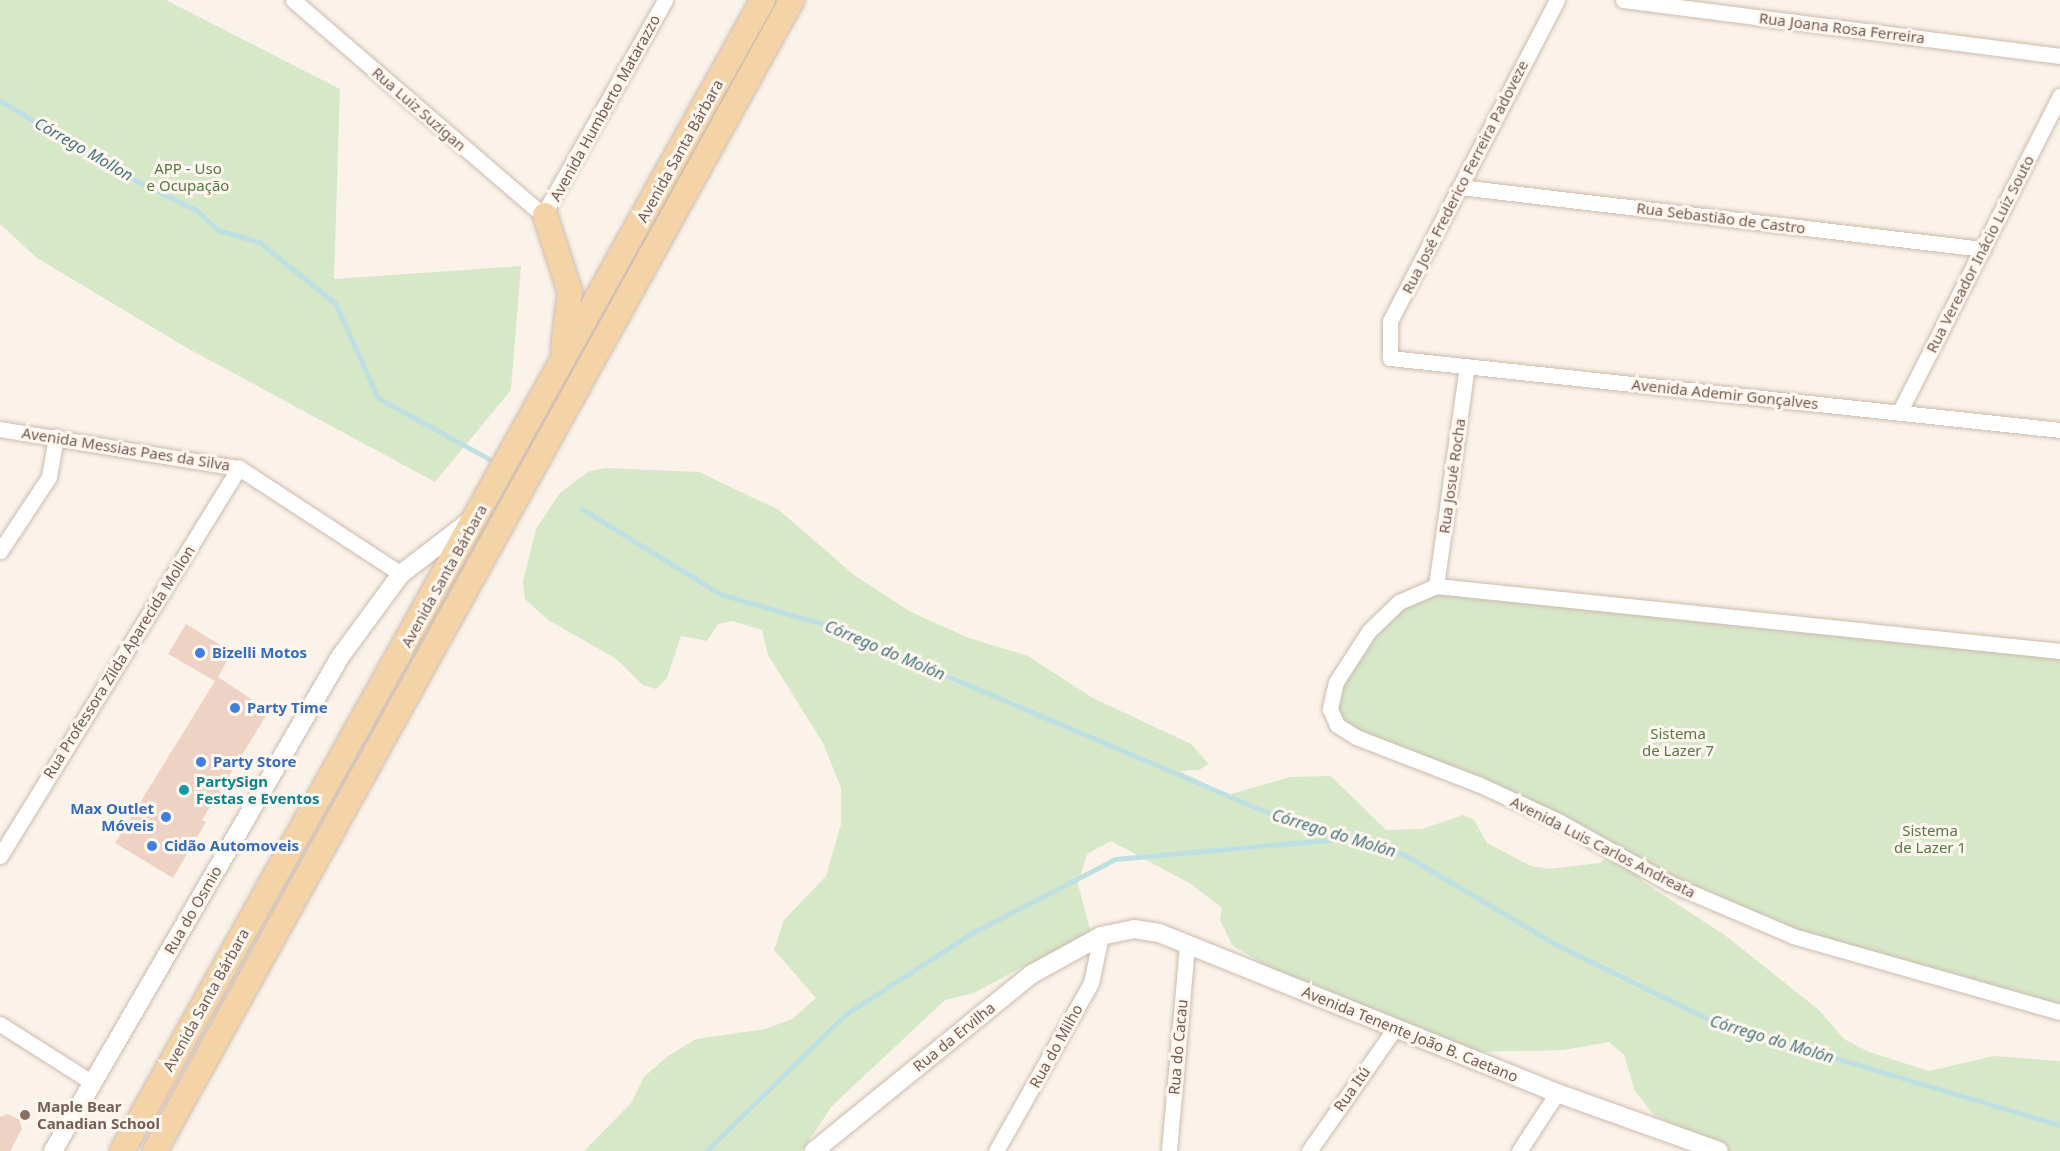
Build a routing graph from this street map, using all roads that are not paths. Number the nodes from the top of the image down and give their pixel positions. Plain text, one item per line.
1 (293, 0) edge
2 (664, 0) edge
3 (763, 0) edge
4 (792, 0) edge
5 (1557, 0) edge
6 (1623, 0) edge
7 (2060, 56) edge
8 (2060, 95) edge
9 (1460, 187) junction
10 (545, 215) junction
11 (1983, 249) junction
12 (1390, 358) joint
13 (1467, 366) junction
14 (560, 368) junction
15 (1899, 413) junction
16 (0, 429) edge
17 (2060, 430) edge
18 (56, 437) junction
19 (239, 468) junction
20 (479, 513) junction
21 (0, 551) edge
22 (401, 574) junction
23 (1436, 586) junction
24 (2060, 651) edge
25 (0, 856) edge
26 (1101, 936) junction
27 (1187, 944) junction
28 (2060, 1012) edge
29 (0, 1024) edge
30 (1395, 1028) junction
31 (93, 1083) junction
32 (1557, 1093) junction
33 (53, 1151) edge
34 (122, 1151) edge
35 (155, 1151) edge
36 (814, 1151) edge
37 (996, 1151) edge
38 (1169, 1151) edge
39 (1309, 1151) edge
40 (1519, 1151) edge
41 (1719, 1151) edge

1 - 10 street, Rua Luiz Suzigan
2 - 10 street, Avenida Humberto Matarazzo
3 - 14 main road, Avenida Santa Bárbara
4 - 35 main road, Avenida Santa Bárbara
5 - 9 street, Rua José Frederico Ferreira Padoveze
6 - 7 street, Rua Joana Rosa Ferreira
8 - 11 street, Rua Vereador Inácio Luiz Souto
9 - 11 street, Rua Sebastião de Castro
9 - 12 street, Rua José Frederico Ferreira Padoveze
10 - 14 main road
11 - 15 street, Rua Vereador Inácio Luiz Souto
12 - 13 street, Avenida Ademir Gonçalves
13 - 15 street, Avenida Ademir Gonçalves
13 - 23 street, Rua Josué Rocha
14 - 20 main road, Avenida Santa Bárbara
15 - 17 street, Avenida Ademir Gonçalves
16 - 18 street, Avenida Messias Paes da Silva
18 - 19 street, Avenida Messias Paes da Silva
18 - 21 street
19 - 22 street, Avenida Messias Paes da Silva
19 - 25 street, Rua Professora Zilda Aparecida Mollon
20 - 22 street, Rua do Osmio
20 - 34 main road, Avenida Santa Bárbara
22 - 31 street, Rua do Osmio
23 - 24 street
23 - 28 street, Avenida Luis Carlos Andreata
26 - 27 street, Avenida Tenente João B. Caetano
26 - 36 street, Rua da Ervilha
26 - 37 street, Rua do Milho
27 - 30 street, Avenida Tenente João B. Caetano
27 - 38 street, Rua do Cacau
29 - 31 street
30 - 32 street, Avenida Tenente João B. Caetano
30 - 39 street, Rua Itú
31 - 33 street, Rua do Osmio
32 - 40 street
32 - 41 street, Avenida Tenente João B. Caetano

